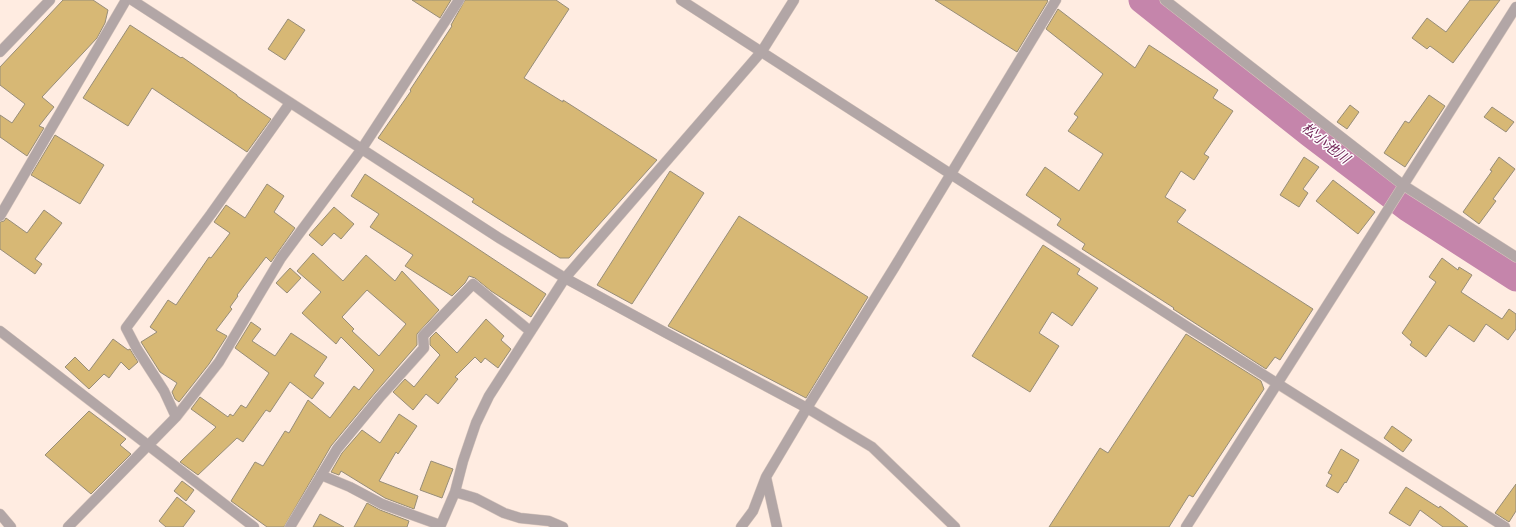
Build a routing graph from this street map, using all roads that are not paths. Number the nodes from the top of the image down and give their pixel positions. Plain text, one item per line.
1 (50, 0) edge
2 (126, 0) edge
3 (132, 0) edge
4 (459, 0) edge
5 (681, 0) edge
6 (794, 0) edge
7 (1056, 0) edge
8 (1165, 0) edge
9 (1516, 7) edge
10 (762, 51) junction
11 (0, 52) edge
12 (290, 103) junction
13 (361, 150) junction
14 (950, 175) junction
15 (1402, 186) junction
16 (0, 216) edge
17 (1516, 257) edge
18 (565, 278) junction
19 (0, 331) edge
20 (530, 331) junction
21 (1278, 384) junction
22 (807, 408) junction
23 (176, 417) junction
24 (147, 446) junction
25 (321, 475) junction
26 (766, 477) junction
27 (455, 492) junction
28 (0, 514) edge
29 (440, 526) edge
30 (11, 527) edge
31 (68, 527) edge
32 (254, 527) edge
33 (290, 527) edge
34 (563, 527) edge
35 (741, 527) edge
36 (777, 527) edge
37 (955, 527) edge
38 (1186, 527) edge
39 (1505, 527) edge

1 - 11 street
2 - 16 street
3 - 12 street
4 - 13 street
5 - 10 street
6 - 10 street
7 - 14 street
8 - 15 street
9 - 15 street
10 - 14 street
10 - 18 street
12 - 13 street
12 - 23 street
13 - 18 street
13 - 23 street
14 - 21 street
14 - 22 street
15 - 17 street
15 - 21 street
18 - 20 street
18 - 22 street
19 - 24 street
20 - 25 street
20 - 27 street
21 - 38 street
21 - 39 street
22 - 26 street
22 - 37 street
23 - 24 street
24 - 31 street
24 - 32 street
25 - 29 street
25 - 33 street
26 - 35 street
26 - 36 street
27 - 29 street
27 - 34 street
28 - 30 street

